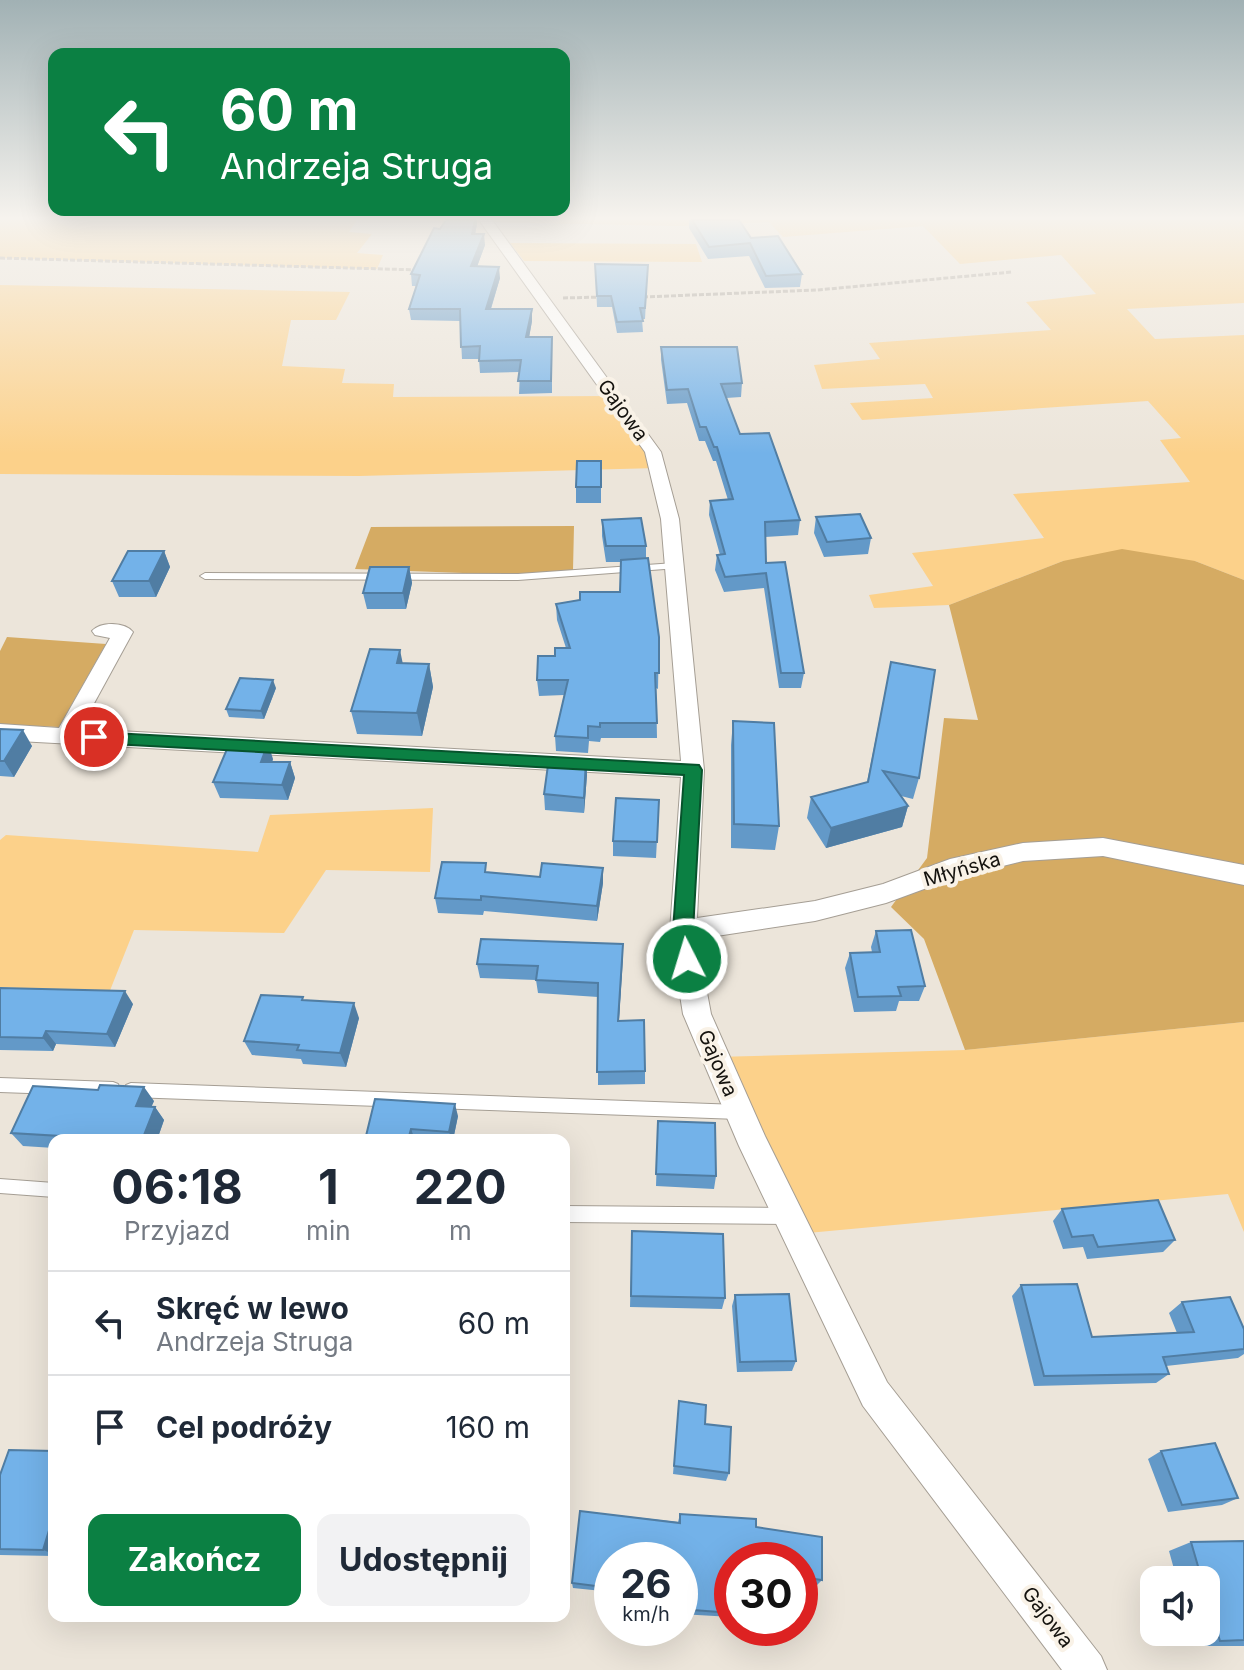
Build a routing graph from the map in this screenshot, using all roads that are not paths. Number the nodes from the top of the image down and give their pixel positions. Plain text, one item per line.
1 (541, 298) edge
2 (675, 566) junction
3 (205, 576) dead end
4 (102, 631) dead end
5 (0, 732) edge
6 (65, 736) junction
7 (693, 770) junction
8 (1244, 875) edge
9 (683, 931) junction
10 (0, 1085) edge
11 (739, 1112) junction
12 (0, 1186) edge
13 (48, 1190) edge
14 (570, 1214) edge
15 (788, 1216) junction
16 (1087, 1670) edge

1 - 2 street, Gajowa
2 - 3 lane
2 - 7 street, Gajowa
4 - 6 street
5 - 6 street
6 - 7 street
7 - 9 street, Gajowa
8 - 9 street, Młyńska
9 - 11 street, Gajowa
10 - 11 lane
11 - 15 street, Gajowa
12 - 13 lane
14 - 15 lane
15 - 16 street, Gajowa

